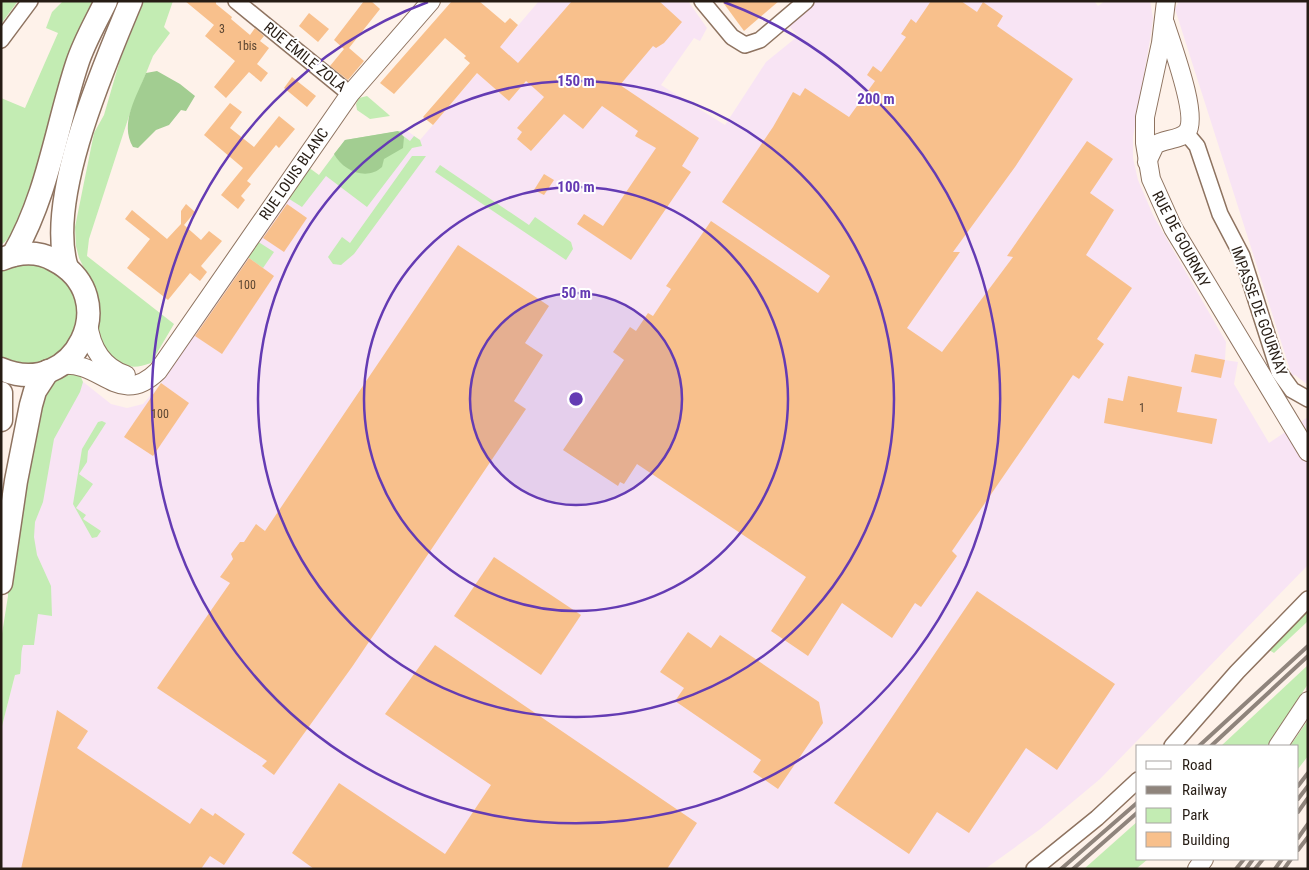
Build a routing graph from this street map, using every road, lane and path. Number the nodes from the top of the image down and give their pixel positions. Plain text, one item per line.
1 (30, 1) edge
2 (106, 1) edge
3 (131, 1) edge
4 (236, 1) edge
5 (432, 1) edge
6 (702, 1) edge
7 (806, 1) edge
8 (1166, 1) edge
9 (1164, 20) junction
10 (1, 40) edge
11 (350, 94) junction
12 (1188, 125) junction
13 (1147, 162) junction
14 (7, 257) edge
15 (67, 268) junction
16 (88, 323) junction
17 (170, 356) junction
18 (54, 368) junction
19 (1, 369) edge
20 (1, 394) edge
21 (1308, 399) edge
22 (1, 420) edge
23 (1308, 452) edge
24 (1, 583) edge
25 (1308, 599) edge
26 (1308, 701) edge
27 (1173, 745) edge
28 (1279, 745) edge
29 (1136, 782) edge
30 (1034, 869) edge

1 - 10 street
2 - 14 main road
3 - 15 main road
4 - 11 street, RUE ÉMILE ZOLA
5 - 11 street, RUE LOUIS BLANC
6 - 7 street
8 - 9 street, RUE DE GOURNAY
9 - 12 street, IMPASSE DE GOURNAY
9 - 13 street, RUE DE GOURNAY
11 - 17 street, RUE LOUIS BLANC
12 - 13 street
12 - 21 street, IMPASSE DE GOURNAY
13 - 23 street, RUE DE GOURNAY
14 - 15 main road
15 - 16 main road
16 - 17 street, RUE LOUIS BLANC
16 - 18 main road
17 - 18 street, RUE LOUIS BLANC
18 - 19 main road
18 - 24 main road
20 - 22 main road
25 - 27 street
26 - 28 street
29 - 30 street

